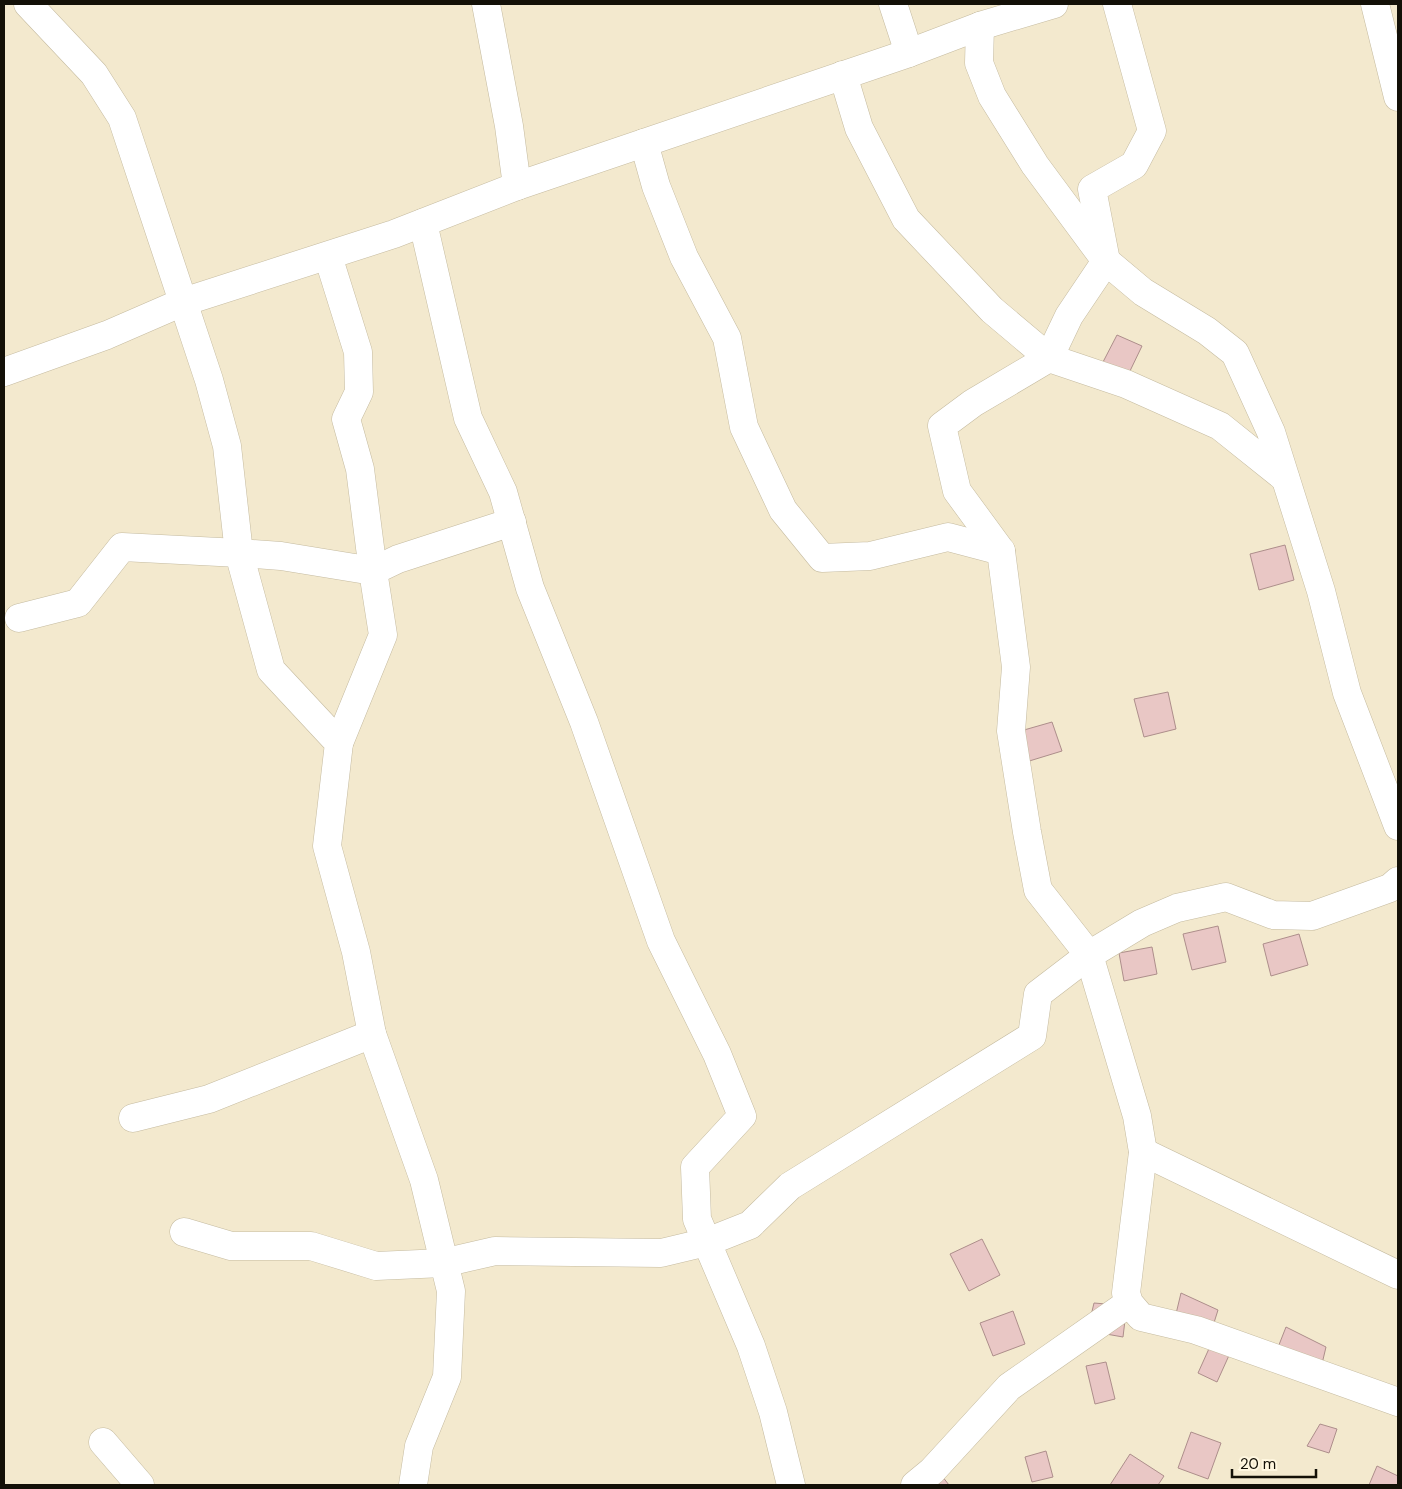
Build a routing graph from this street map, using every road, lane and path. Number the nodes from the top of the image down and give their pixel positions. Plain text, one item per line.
1 (29, 4) edge
2 (486, 4) edge
3 (893, 4) edge
4 (1054, 4) edge
5 (1117, 4) edge
6 (1375, 4) edge
7 (980, 26) junction
8 (909, 53) junction
9 (843, 75) junction
10 (1398, 97) edge
11 (644, 142) junction
12 (517, 186) junction
13 (423, 224) junction
14 (328, 256) junction
15 (1106, 261) junction
16 (183, 302) junction
17 (1049, 358) junction
18 (4, 372) edge
19 (1285, 478) junction
20 (512, 522) junction
21 (1001, 551) junction
22 (239, 553) junction
23 (373, 571) junction
24 (19, 618) dead end
25 (339, 743) junction
26 (1398, 826) edge
27 (1398, 881) edge
28 (1089, 955) junction
29 (372, 1034) junction
30 (133, 1118) dead end
31 (1143, 1152) junction
32 (184, 1232) dead end
33 (707, 1242) junction
34 (443, 1263) junction
35 (1398, 1275) edge
36 (1129, 1303) junction
37 (1398, 1402) edge
38 (103, 1442) dead end
39 (140, 1485) edge
40 (413, 1485) edge
41 (792, 1485) edge
42 (915, 1485) edge

1 - 16 street
2 - 12 street
3 - 8 street
4 - 7 street
5 - 15 street
6 - 10 street
7 - 8 street
7 - 15 street
8 - 9 street
9 - 11 street
9 - 17 street
11 - 12 street
11 - 21 street
12 - 13 street
13 - 14 street
13 - 20 street
14 - 16 street
14 - 23 street
15 - 17 street
15 - 19 street
16 - 18 street
16 - 22 street
17 - 19 street
17 - 21 street
19 - 26 street
20 - 23 street
20 - 33 street
21 - 28 street
22 - 23 street
22 - 24 street
22 - 25 street
23 - 25 street
25 - 29 street
27 - 28 street
28 - 31 street
28 - 33 street
29 - 30 street
29 - 34 street
31 - 35 street
31 - 36 street
32 - 34 street
33 - 34 street
33 - 41 street
34 - 40 street
36 - 37 street
36 - 42 street
38 - 39 street

